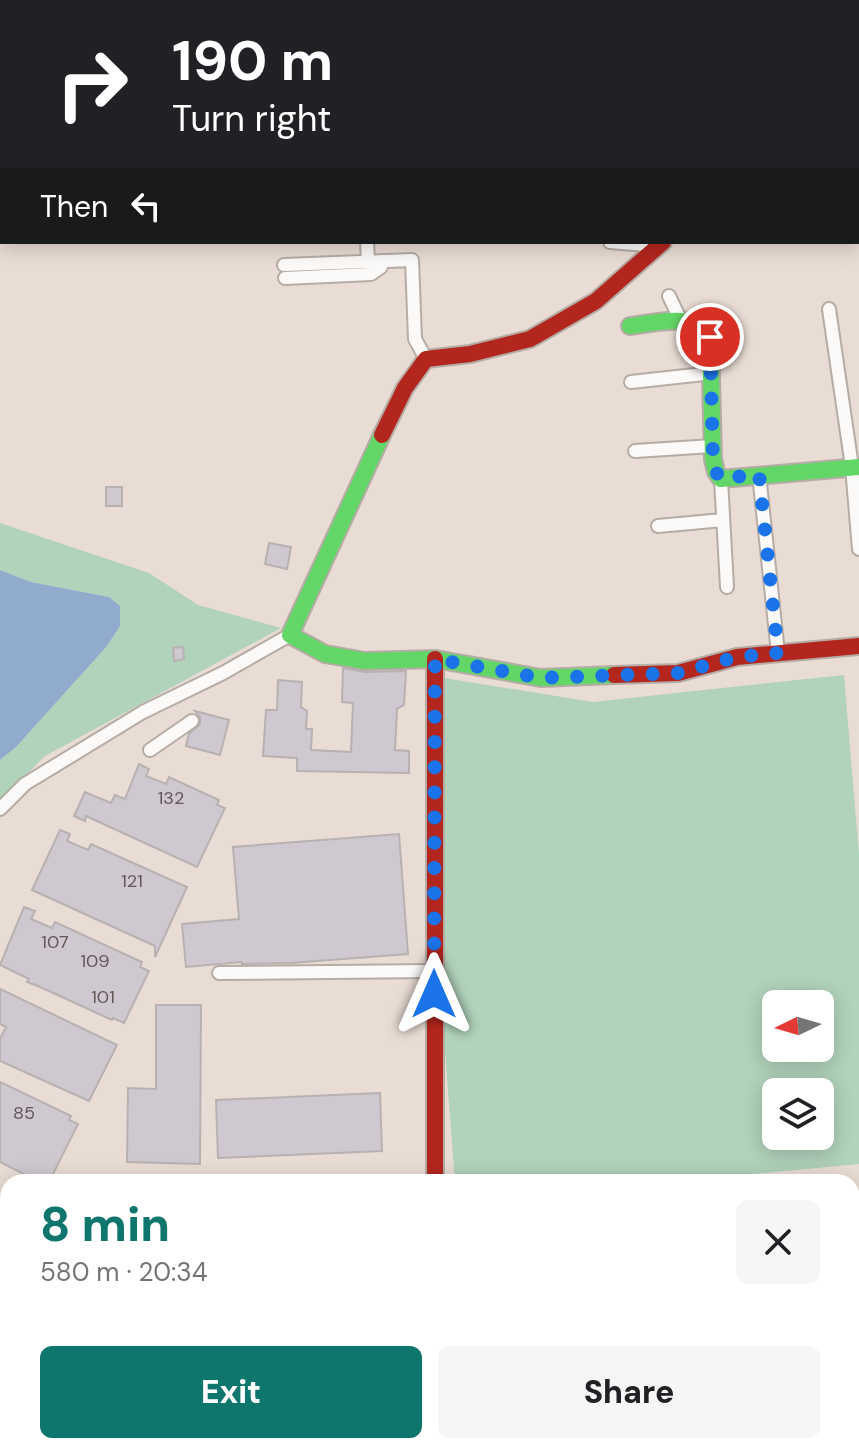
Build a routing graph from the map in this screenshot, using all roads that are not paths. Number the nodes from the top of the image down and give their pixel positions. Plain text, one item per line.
1 (367, 244) edge
2 (661, 244) edge
3 (382, 261) junction
4 (368, 262) junction
5 (669, 296) dead end
6 (829, 309) dead end
7 (681, 321) junction
8 (630, 326) dead end
9 (426, 359) junction
10 (712, 375) junction
11 (631, 382) dead end
12 (712, 446) junction
13 (635, 451) dead end
14 (856, 467) edge
15 (759, 474) junction
16 (721, 479) junction
17 (723, 520) junction
18 (658, 526) dead end
19 (859, 549) edge
20 (727, 587) dead end
21 (290, 635) junction
22 (859, 646) edge
23 (778, 653) junction
24 (435, 659) junction
25 (192, 721) dead end
26 (150, 750) dead end
27 (0, 809) edge
28 (433, 971) junction
29 (219, 973) dead end
30 (435, 1174) edge

1 - 4 street
2 - 9 street
3 - 4 street
3 - 4 street
3 - 9 street
5 - 7 street
6 - 14 street
7 - 8 street
7 - 10 street
9 - 21 street
10 - 11 street
10 - 12 street
12 - 13 street
12 - 16 street
14 - 15 street
14 - 19 street
15 - 16 street
15 - 23 street
16 - 17 street
17 - 18 street
17 - 20 street
21 - 24 street
21 - 27 street
22 - 23 street
23 - 24 street
24 - 28 street
25 - 26 street
28 - 29 street
28 - 30 street

